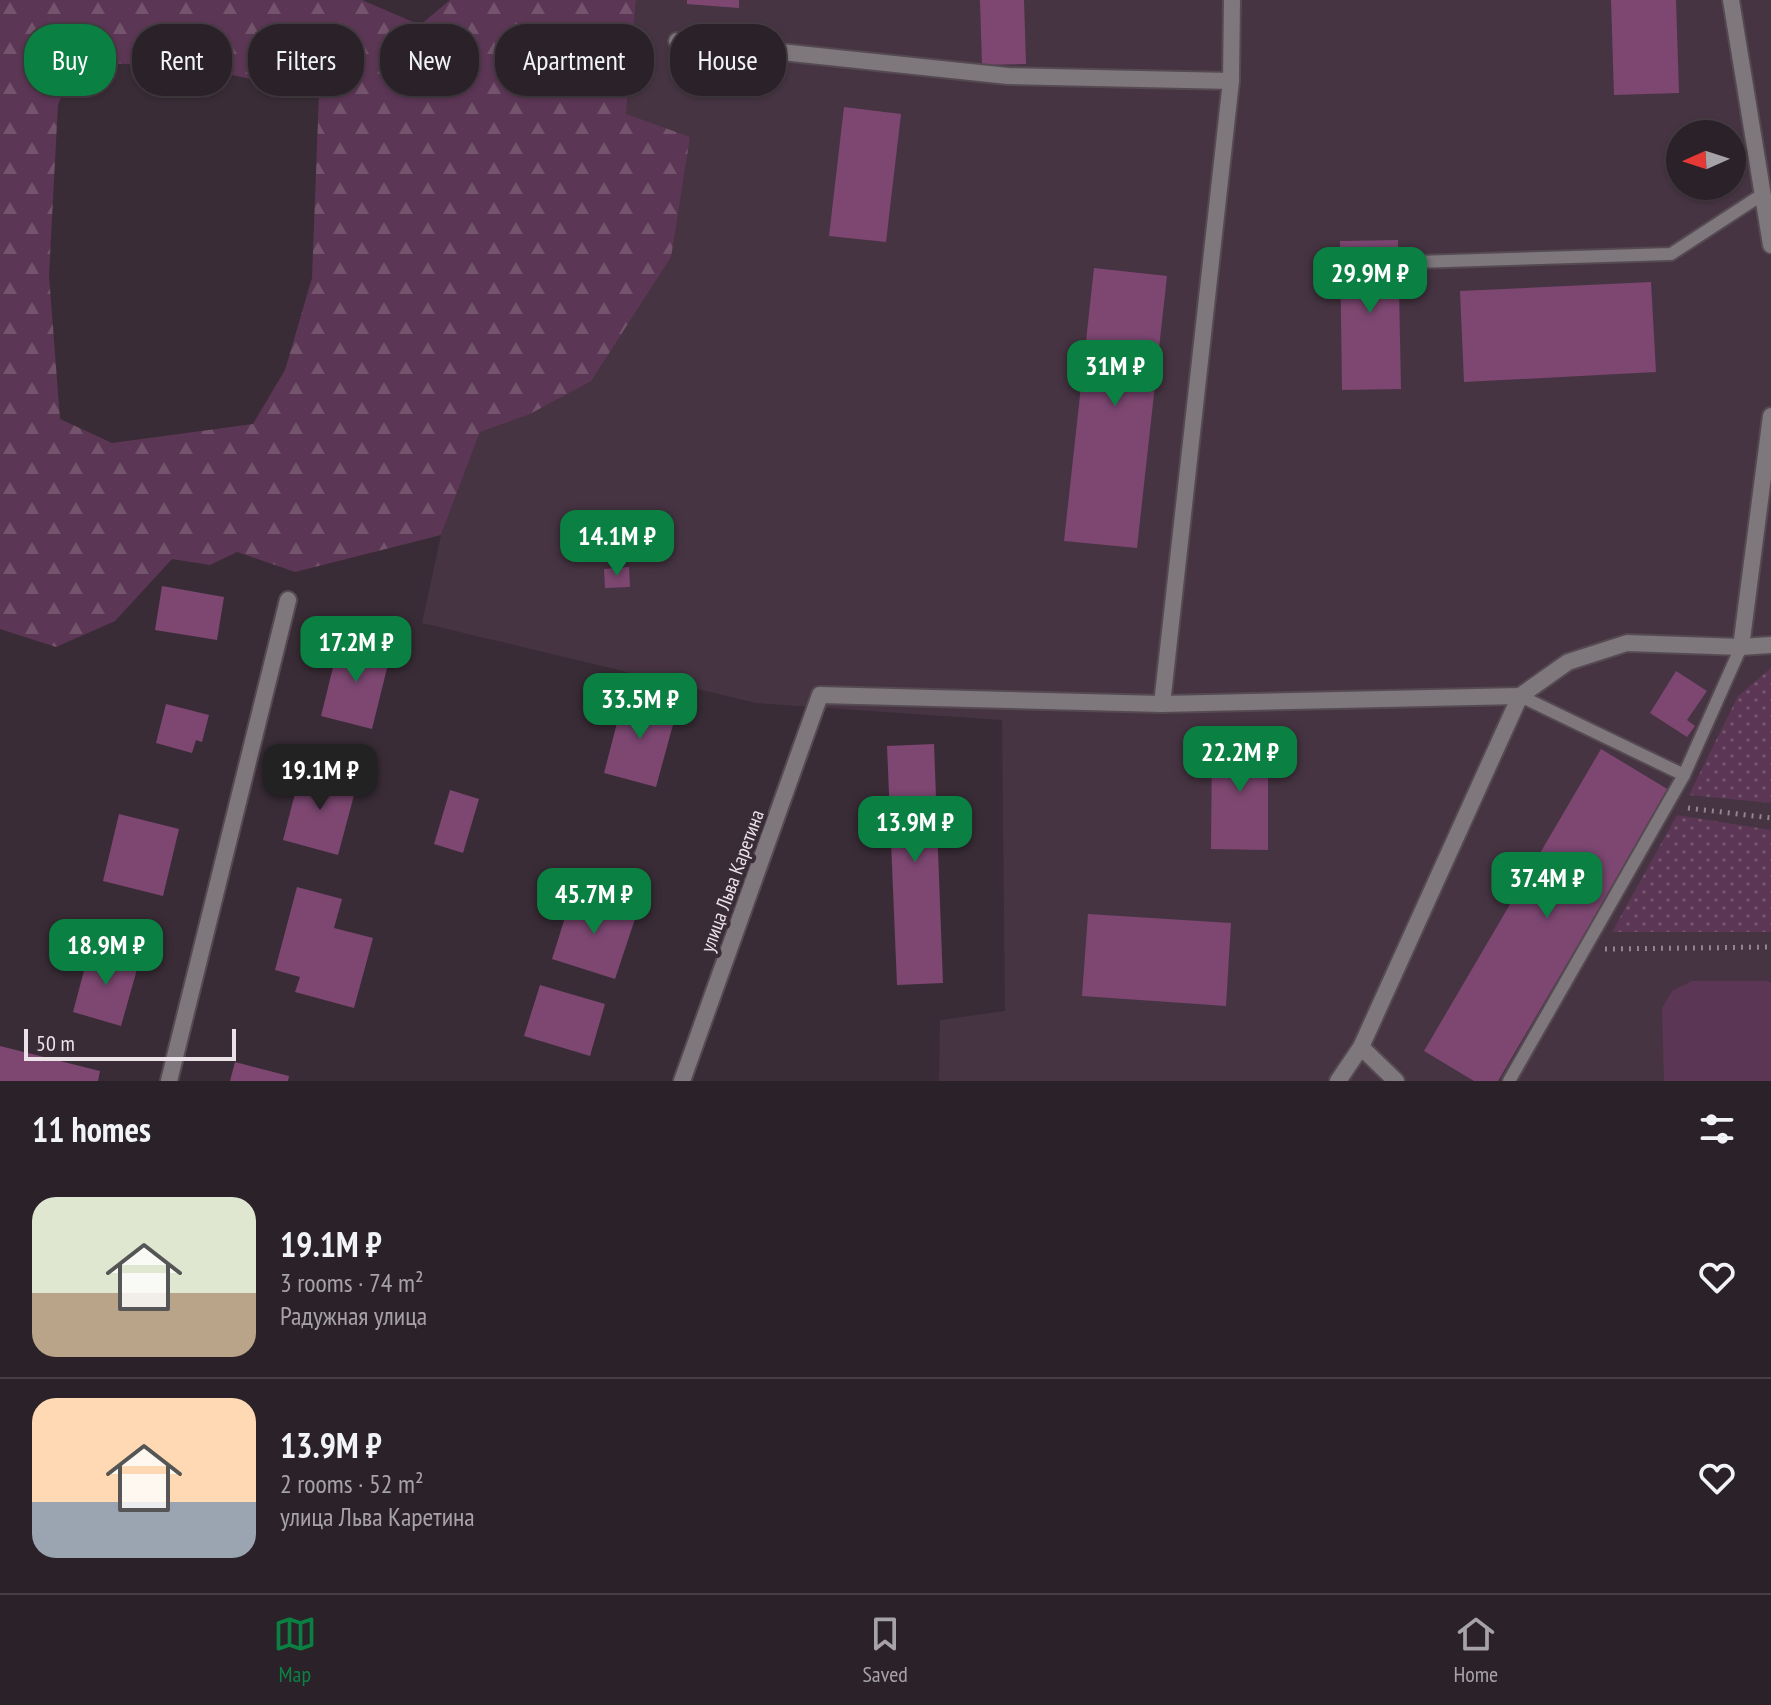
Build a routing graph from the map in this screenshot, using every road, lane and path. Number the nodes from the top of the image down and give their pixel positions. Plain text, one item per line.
1 (1232, 0) edge
2 (1731, 0) edge
3 (786, 53) edge
4 (1231, 81) junction
5 (1763, 194) junction
6 (1771, 245) edge
7 (1416, 262) dead end
8 (1771, 416) edge
9 (288, 600) dead end
10 (1771, 645) edge
11 (1741, 647) junction
12 (1520, 696) junction
13 (1162, 704) junction
14 (1684, 775) junction
15 (1667, 805) junction
16 (1771, 818) edge
17 (1771, 947) edge
18 (1584, 949) junction
19 (1361, 1047) junction
20 (169, 1081) edge
21 (682, 1081) edge
22 (1338, 1081) edge
23 (1396, 1081) edge
24 (1509, 1081) edge

1 - 4 street
2 - 5 street
3 - 4 street
4 - 13 street
5 - 6 street
5 - 7 lane
8 - 11 street
9 - 20 street
10 - 11 street
11 - 12 street
11 - 14 lane
12 - 13 street
12 - 14 lane
12 - 19 street
13 - 21 street, улица Льва Каретина
14 - 15 lane
15 - 16 path
15 - 18 lane
17 - 18 path
18 - 24 lane
19 - 22 street
19 - 23 street

